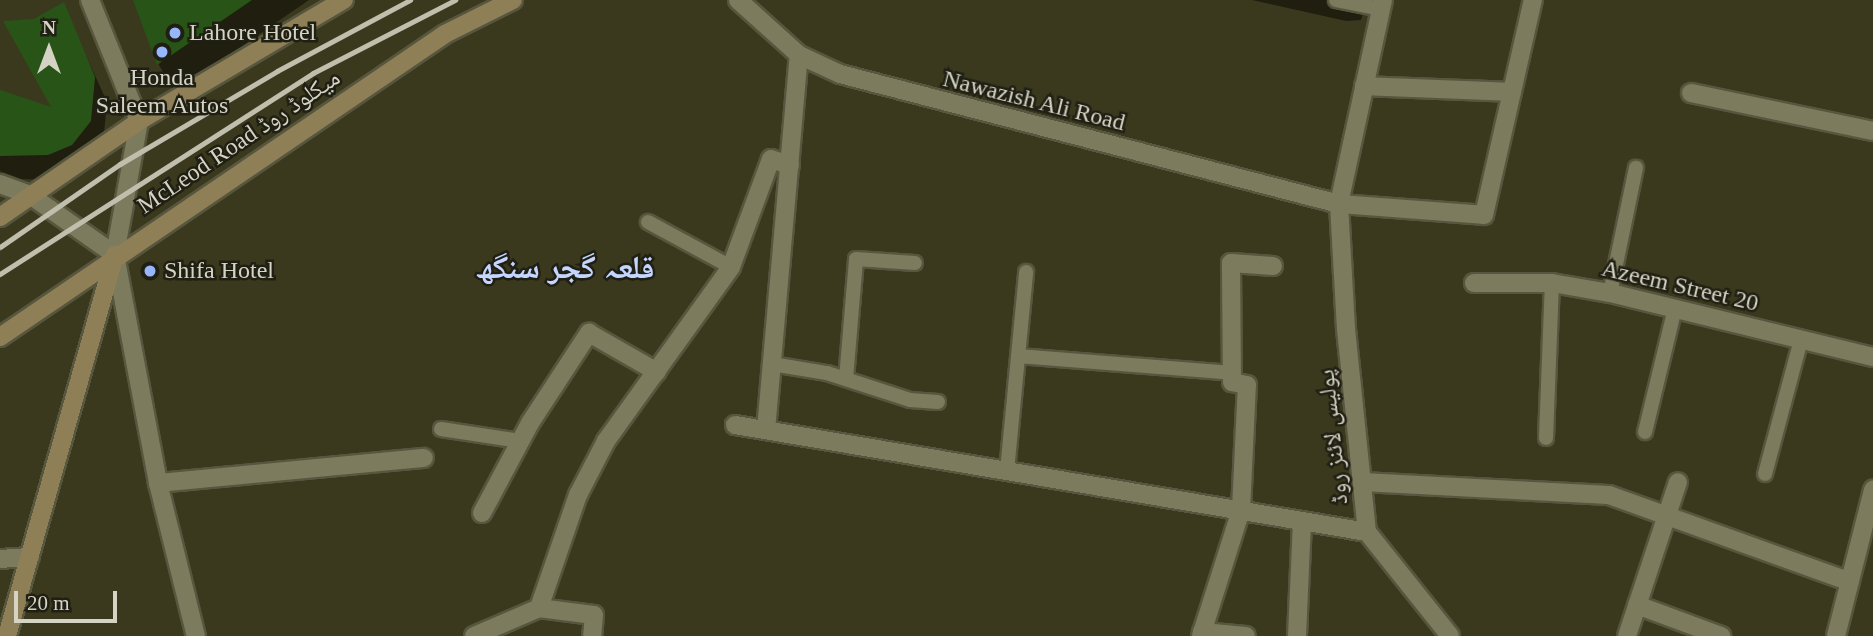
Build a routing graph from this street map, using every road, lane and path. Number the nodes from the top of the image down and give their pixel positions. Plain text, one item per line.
1 (90, 0) edge
2 (344, 0) edge
3 (513, 0) edge
4 (738, 0) edge
5 (1336, 0) edge
6 (1533, 0) edge
7 (1382, 5) edge
8 (799, 55) junction
9 (1364, 86) junction
10 (1512, 92) junction
11 (1691, 93) dead end
12 (139, 121) junction
13 (1873, 131) edge
14 (790, 165) junction
15 (1636, 168) dead end
16 (0, 184) edge
17 (30, 195) junction
18 (1339, 204) junction
19 (0, 217) edge
20 (648, 222) dead end
21 (115, 255) junction
22 (915, 263) dead end
23 (1273, 265) dead end
24 (731, 267) junction
25 (1026, 272) dead end
26 (1474, 283) dead end
27 (1552, 283) junction
28 (1610, 293) junction
29 (1675, 308) junction
30 (0, 337) edge
31 (1801, 340) junction
32 (1018, 356) junction
33 (1873, 357) edge
34 (772, 364) junction
35 (657, 372) junction
36 (1232, 373) junction
37 (846, 379) junction
38 (938, 402) dead end
39 (735, 425) dead end
40 (441, 429) dead end
41 (766, 430) junction
42 (1645, 432) dead end
43 (1546, 438) dead end
44 (520, 441) junction
45 (424, 458) dead end
46 (1007, 471) junction
47 (1765, 474) dead end
48 (1362, 482) junction
49 (1678, 482) dead end
50 (158, 483) junction
51 (1873, 490) edge
52 (1241, 510) junction
53 (482, 513) dead end
54 (1667, 515) junction
55 (1302, 520) junction
56 (1367, 532) junction
57 (30, 557) junction
58 (0, 559) edge
59 (1850, 582) junction
60 (1637, 605) junction
61 (539, 608) junction
62 (1202, 634) edge
63 (7, 636) edge
64 (196, 636) edge
65 (474, 636) edge
66 (592, 636) edge
67 (1246, 636) edge
68 (1297, 636) edge
69 (1450, 636) edge
70 (1627, 636) edge
71 (1721, 636) edge
72 (1836, 636) edge

1 - 12 street
2 - 12 main road
3 - 21 main road, McLeod Road میکلوڈ روڈ
4 - 8 street, Nawazish Ali Road
5 - 7 lane
6 - 10 street
7 - 9 street, پولیس لائنز روڈ
8 - 14 street
8 - 18 street, Nawazish Ali Road
9 - 10 street
9 - 18 street, پولیس لائنز روڈ
10 - 18 street, Nawazish Ali Road
11 - 13 street
12 - 17 main road
12 - 21 street
14 - 24 street
14 - 34 street
15 - 28 lane
16 - 17 street
17 - 19 main road
17 - 21 street
18 - 48 street, پولیس لائنز روڈ
20 - 24 lane
21 - 30 main road, McLeod Road میکلوڈ روڈ
21 - 50 street
21 - 57 main road
22 - 37 lane
23 - 36 street
24 - 35 street
25 - 32 lane
26 - 27 street, Azeem Street 20
27 - 28 street, Azeem Street 20
27 - 43 lane
28 - 29 street, Azeem Street 20
29 - 31 street, Azeem Street 20
29 - 42 lane
31 - 33 street, Azeem Street 20
31 - 47 lane
32 - 36 lane
32 - 46 lane
34 - 37 lane
34 - 41 street
35 - 44 street
35 - 61 street
36 - 52 street
37 - 38 lane
39 - 41 street
40 - 44 lane
41 - 46 street
44 - 53 street
45 - 50 street
46 - 52 street
48 - 54 street
48 - 56 street, پولیس لائنز روڈ
49 - 54 street
50 - 64 street
51 - 59 street
52 - 55 street
52 - 62 street
54 - 59 street
54 - 60 street
55 - 56 street
55 - 68 street
56 - 69 street, پولیس لائنز روڈ
57 - 58 street
57 - 63 main road
59 - 72 street
60 - 70 street
60 - 71 street
61 - 65 street
61 - 66 street
62 - 67 street

